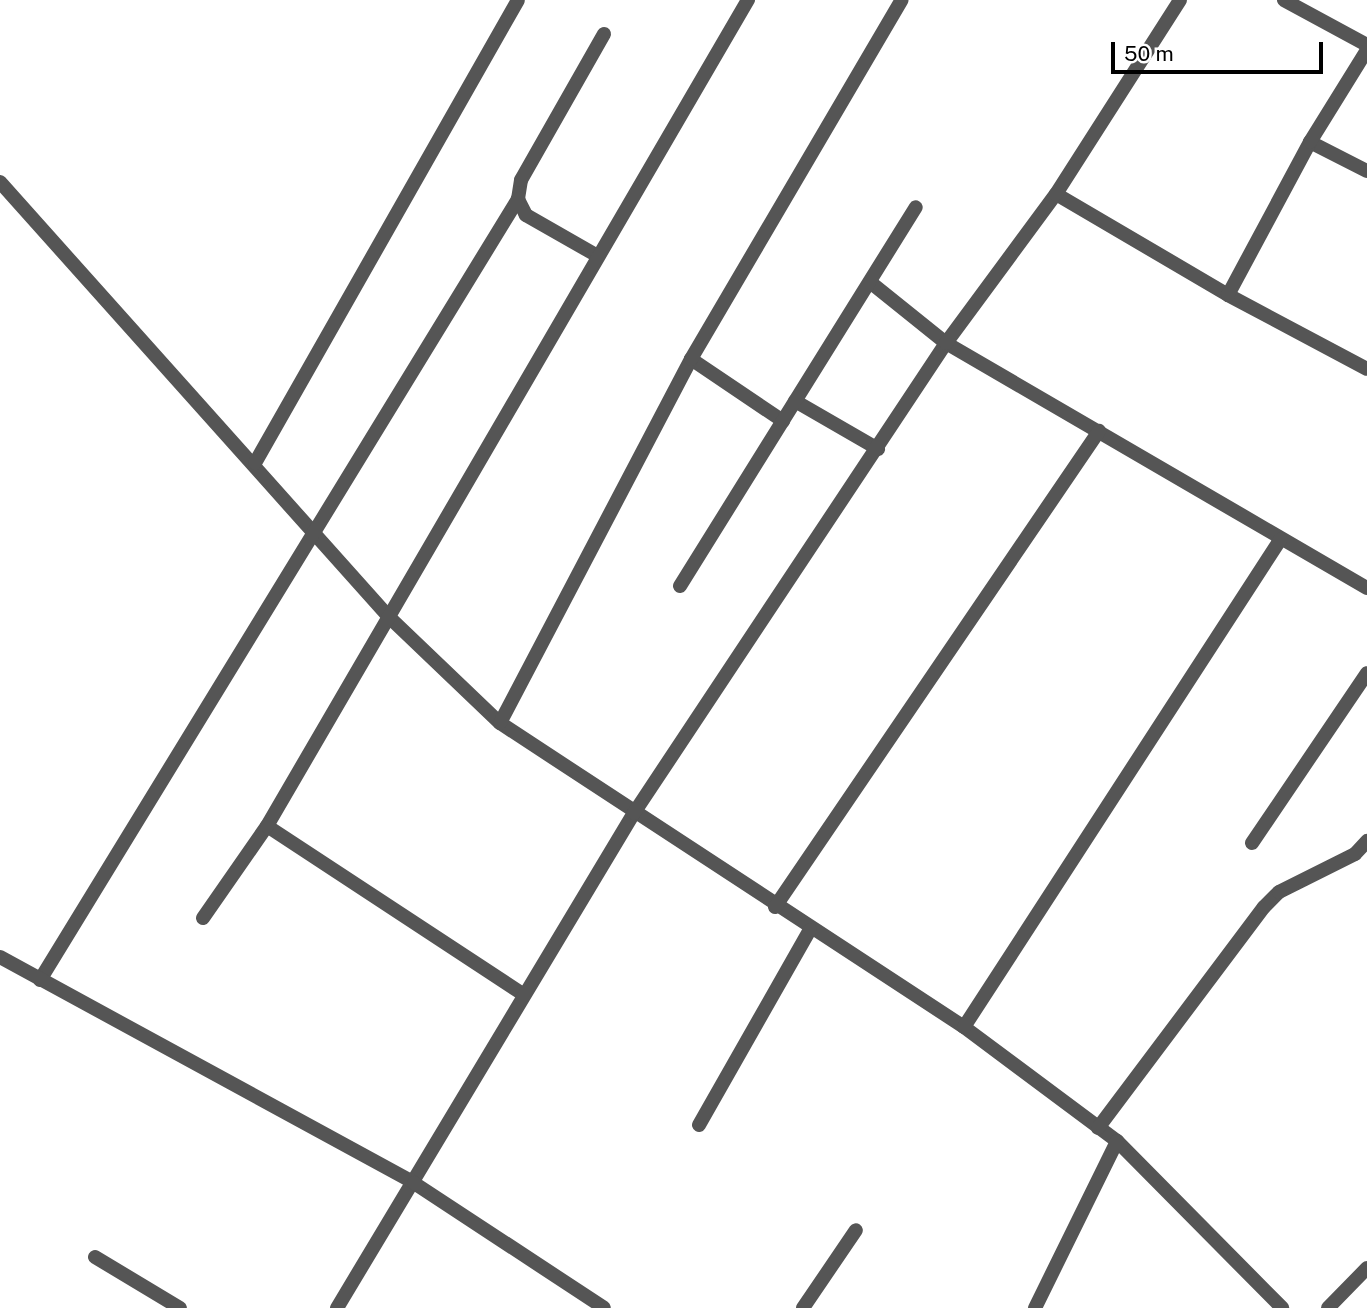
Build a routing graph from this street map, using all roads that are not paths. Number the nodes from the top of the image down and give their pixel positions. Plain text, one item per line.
1 (518, 0) edge
2 (748, 0) edge
3 (902, 0) edge
4 (1180, 0) edge
5 (1284, 0) edge
6 (604, 34) dead end
7 (1367, 48) edge
8 (1310, 142) junction
9 (1367, 171) edge
10 (0, 182) edge
11 (1056, 194) junction
12 (518, 199) junction
13 (916, 207) dead end
14 (596, 255) junction
15 (870, 282) junction
16 (1228, 295) junction
17 (946, 344) junction
18 (691, 359) junction
19 (1367, 369) edge
20 (795, 401) junction
21 (783, 421) junction
22 (1099, 431) junction
23 (878, 449) junction
24 (254, 463) junction
25 (316, 535) junction
26 (1280, 540) junction
27 (680, 586) dead end
28 (1367, 589) edge
29 (389, 617) junction
30 (1367, 673) edge
31 (500, 723) junction
32 (634, 813) junction
33 (267, 826) junction
34 (1367, 841) edge
35 (1252, 843) dead end
36 (775, 907) junction
37 (203, 918) dead end
38 (810, 930) junction
39 (0, 957) edge
40 (40, 980) junction
41 (523, 994) junction
42 (964, 1027) junction
43 (699, 1125) dead end
44 (1098, 1128) junction
45 (1117, 1140) junction
46 (414, 1183) junction
47 (856, 1230) dead end
48 (95, 1257) dead end
49 (1367, 1268) edge
50 (180, 1308) edge
51 (337, 1308) edge
52 (604, 1308) edge
53 (803, 1308) edge
54 (1035, 1308) edge
55 (1282, 1308) edge
56 (1328, 1308) edge

1 - 24 street
2 - 14 street
3 - 18 street
4 - 11 street
5 - 7 street
6 - 12 street
7 - 8 street
8 - 9 street
8 - 16 street
10 - 24 street
11 - 16 street
11 - 17 street
12 - 14 street
12 - 25 street
13 - 15 street
14 - 29 street
15 - 17 street
15 - 20 street
16 - 19 street
17 - 22 street
17 - 23 street
18 - 21 street
18 - 31 street
20 - 21 street
20 - 23 street
21 - 27 street
22 - 26 street
22 - 36 street
23 - 32 street
24 - 25 street
25 - 29 street
25 - 40 street
26 - 28 street
26 - 42 street
29 - 31 street
29 - 33 street
30 - 35 street
31 - 32 street
32 - 36 street
32 - 41 street
33 - 37 street
33 - 41 street
34 - 44 street
36 - 38 street
38 - 42 street
38 - 43 street
39 - 40 street
40 - 46 street
41 - 46 street
42 - 44 street
44 - 45 street
45 - 54 street
45 - 55 street
46 - 51 street
46 - 52 street
47 - 53 street
48 - 50 street
49 - 56 street

